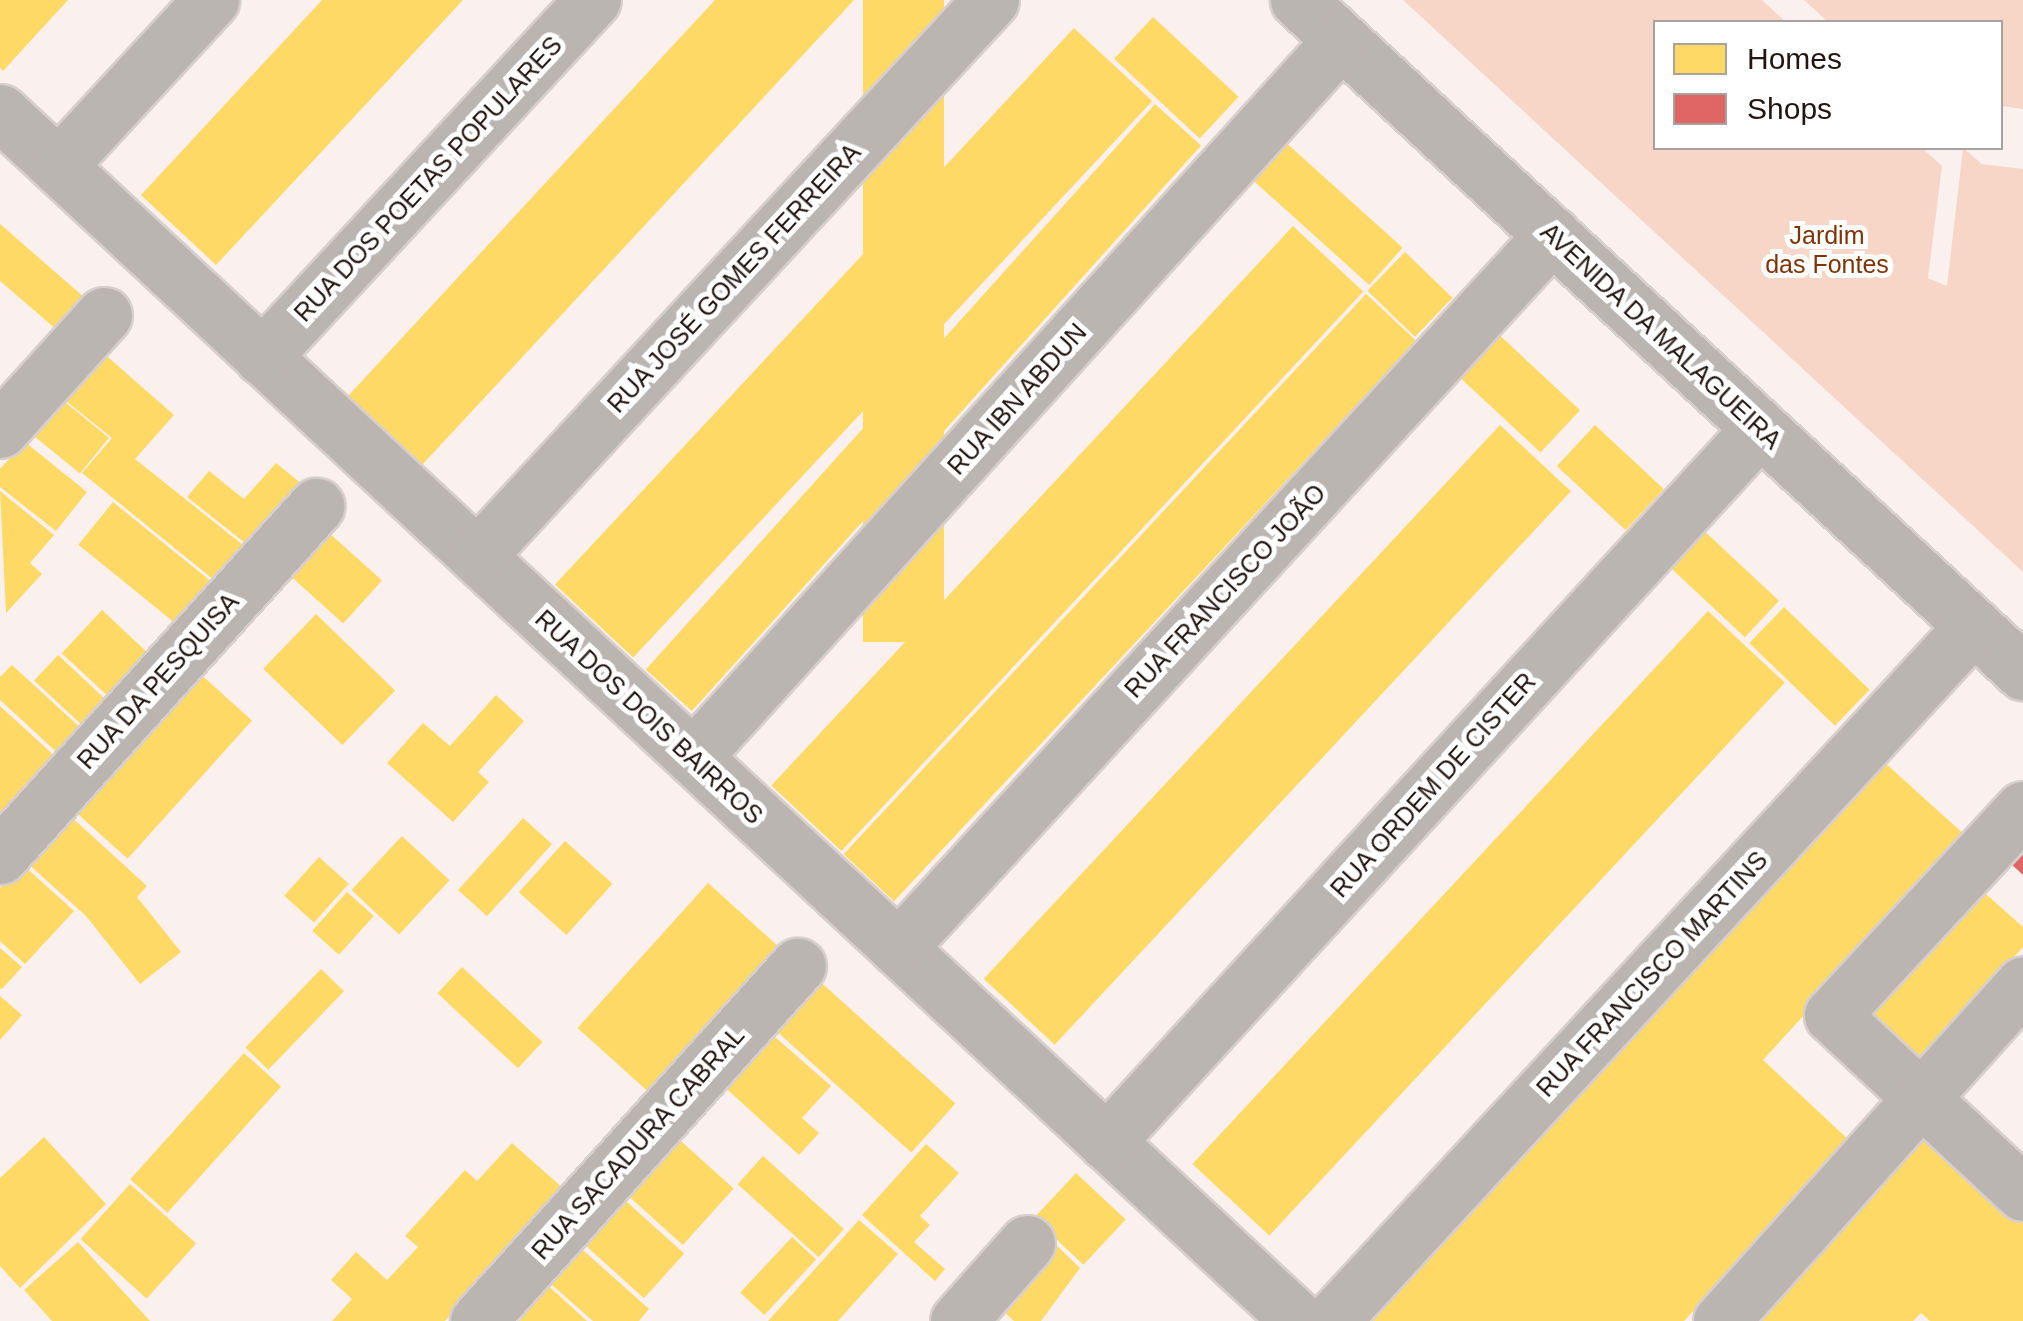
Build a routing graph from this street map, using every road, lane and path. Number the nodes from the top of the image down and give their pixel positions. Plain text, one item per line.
1 (211, 0) edge
2 (594, 0) edge
3 (991, 0) edge
4 (1298, 0) edge
5 (1341, 40) junction
6 (0, 112) edge
7 (58, 166) junction
8 (1552, 235) junction
9 (104, 315) dead end
10 (262, 357) junction
11 (1760, 428) junction
12 (0, 430) edge
13 (316, 506) dead end
14 (477, 556) junction
15 (1973, 626) junction
16 (2023, 672) edge
17 (693, 757) junction
18 (2023, 810) edge
19 (0, 856) edge
20 (898, 948) junction
21 (798, 966) dead end
22 (2023, 984) edge
23 (1921, 1098) junction
24 (1106, 1142) junction
25 (2023, 1193) edge
26 (1027, 1243) dead end
27 (478, 1321) edge
28 (958, 1321) edge
29 (1299, 1321) edge
30 (1331, 1321) edge
31 (1721, 1321) edge

1 - 7 street
2 - 10 street, RUA DOS POETAS POPULARES
3 - 14 street, RUA JOSÉ GOMES FERREIRA
4 - 5 street, AVENIDA DA MALAGUEIRA
5 - 8 street, AVENIDA DA MALAGUEIRA
5 - 17 street, RUA IBN ABDUN
6 - 7 street, RUA DOS DOIS BAIRROS
7 - 10 street, RUA DOS DOIS BAIRROS
8 - 11 street, AVENIDA DA MALAGUEIRA
8 - 20 street, RUA FRANCISCO JOÃO
9 - 12 street
10 - 14 street, RUA DOS DOIS BAIRROS
11 - 15 street, AVENIDA DA MALAGUEIRA
11 - 24 street, RUA ORDEM DE CISTER
13 - 19 street, RUA DA PESQUISA
14 - 17 street, RUA DOS DOIS BAIRROS
15 - 16 street, AVENIDA DA MALAGUEIRA
15 - 30 street, RUA FRANCISCO MARTINS
17 - 20 street, RUA DOS DOIS BAIRROS
18 - 23 street
20 - 24 street, RUA DOS DOIS BAIRROS
21 - 27 street, RUA SACADURA CABRAL
22 - 23 street
23 - 25 street
23 - 31 street
24 - 29 street, RUA DOS DOIS BAIRROS
26 - 28 street

